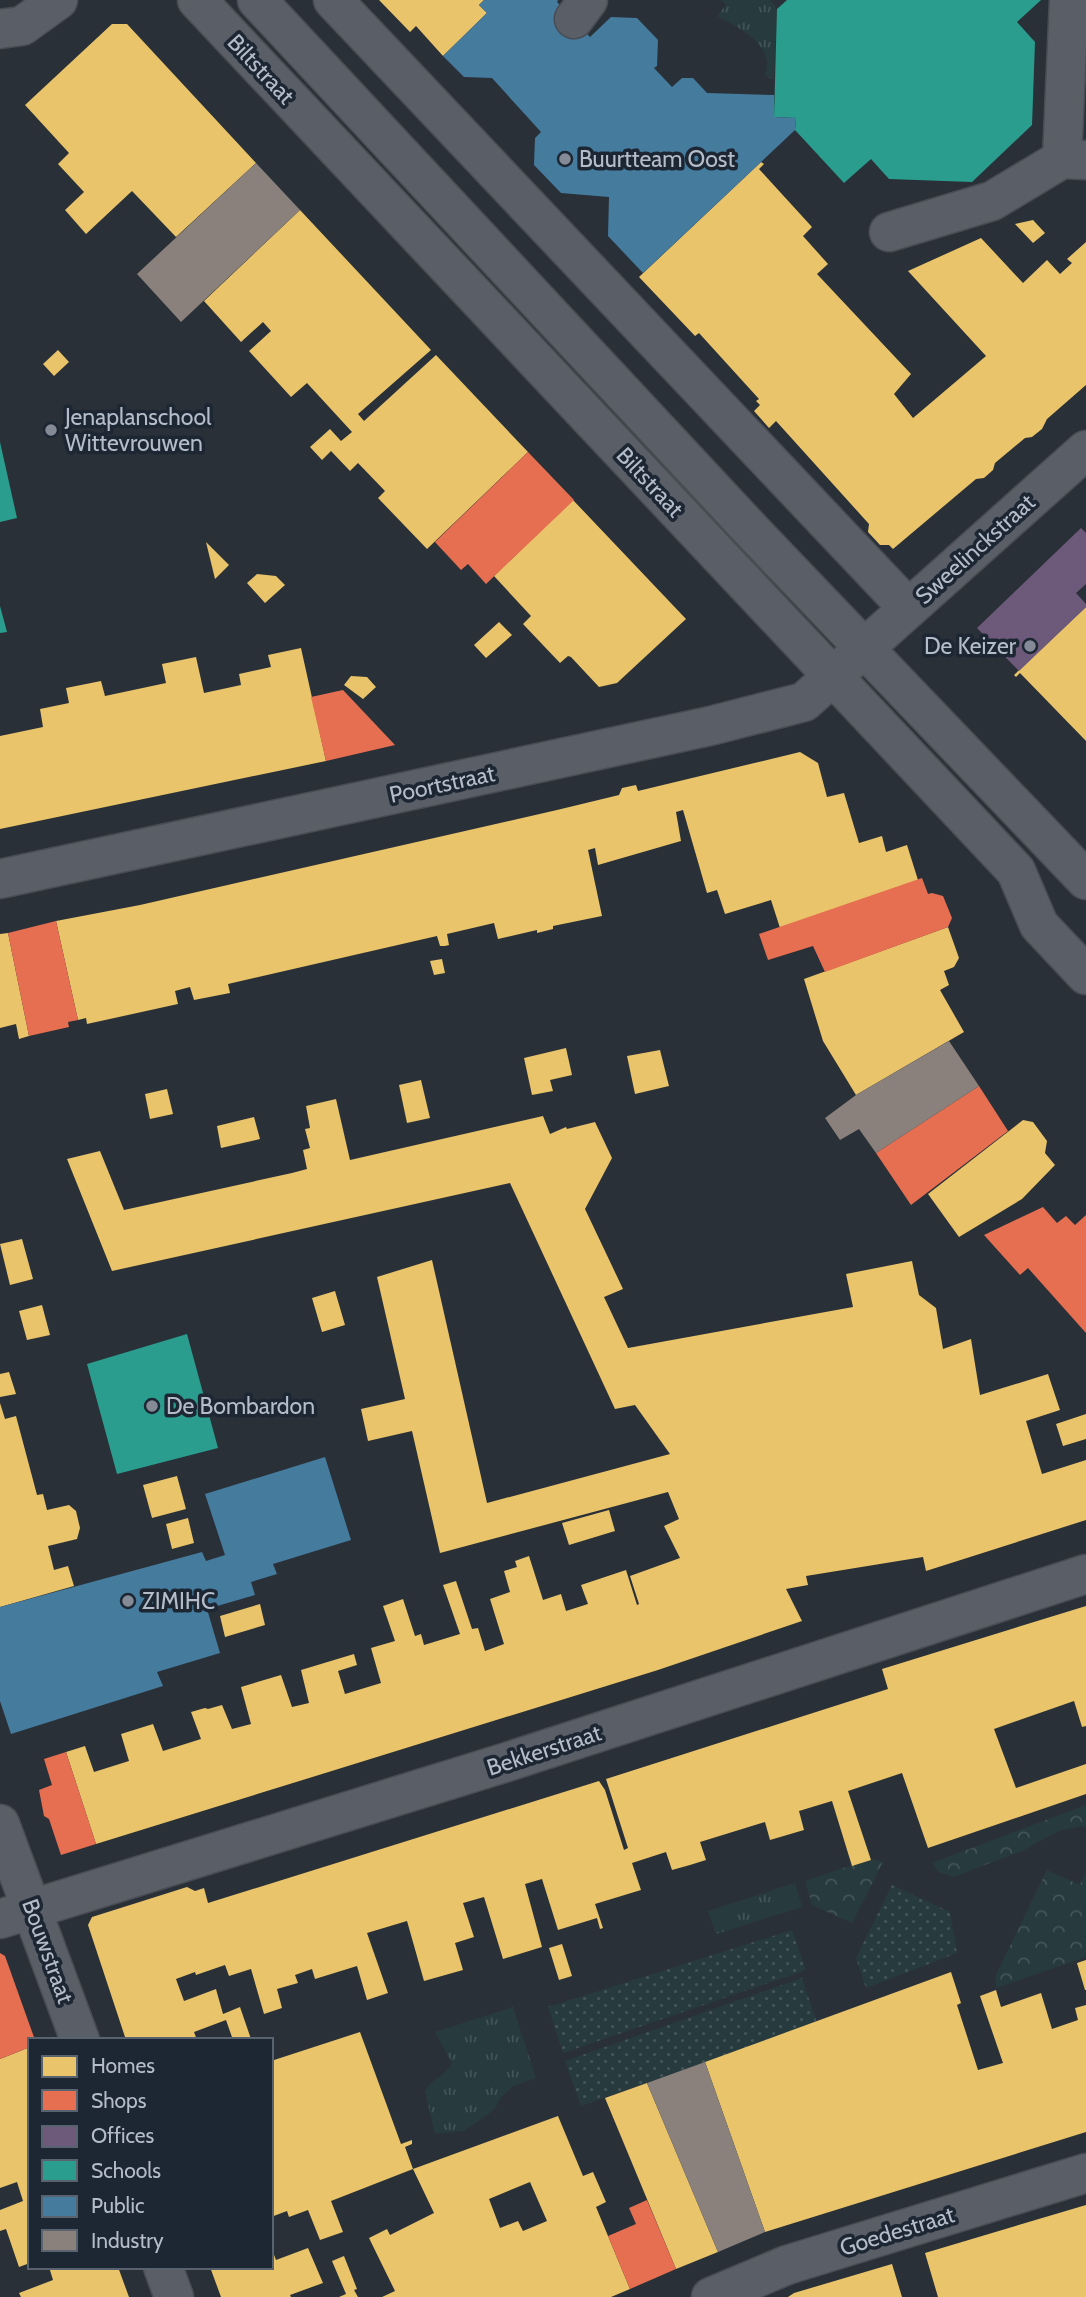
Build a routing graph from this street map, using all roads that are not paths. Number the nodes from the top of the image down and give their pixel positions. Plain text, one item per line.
1 (58, 0) edge
2 (197, 0) edge
3 (257, 0) edge
4 (333, 0) edge
5 (1069, 0) edge
6 (0, 29) edge
7 (1074, 159) edge
8 (889, 232) dead end
9 (1086, 450) edge
10 (908, 608) junction
11 (864, 648) junction
12 (833, 676) junction
13 (0, 879) edge
14 (1086, 880) edge
15 (1086, 975) edge
16 (1086, 1574) edge
17 (0, 1824) edge
18 (16, 1913) edge
19 (79, 2038) edge
20 (1086, 2173) edge
21 (164, 2269) edge
22 (174, 2297) edge
23 (711, 2297) edge

1 - 6 street
2 - 12 street, Biltstraat
3 - 11 street, Biltstraat
4 - 10 street
5 - 7 street
7 - 8 street
9 - 10 street, Sweelinckstraat
10 - 11 street, Sweelinckstraat
11 - 12 street, Poortstraat
11 - 14 street, Biltstraat
12 - 13 street, Poortstraat
12 - 15 street, Biltstraat
16 - 18 street, Bekkerstraat
17 - 18 street, Bouwstraat
18 - 19 street, Bouwstraat
20 - 23 street, Goedestraat
21 - 22 street

